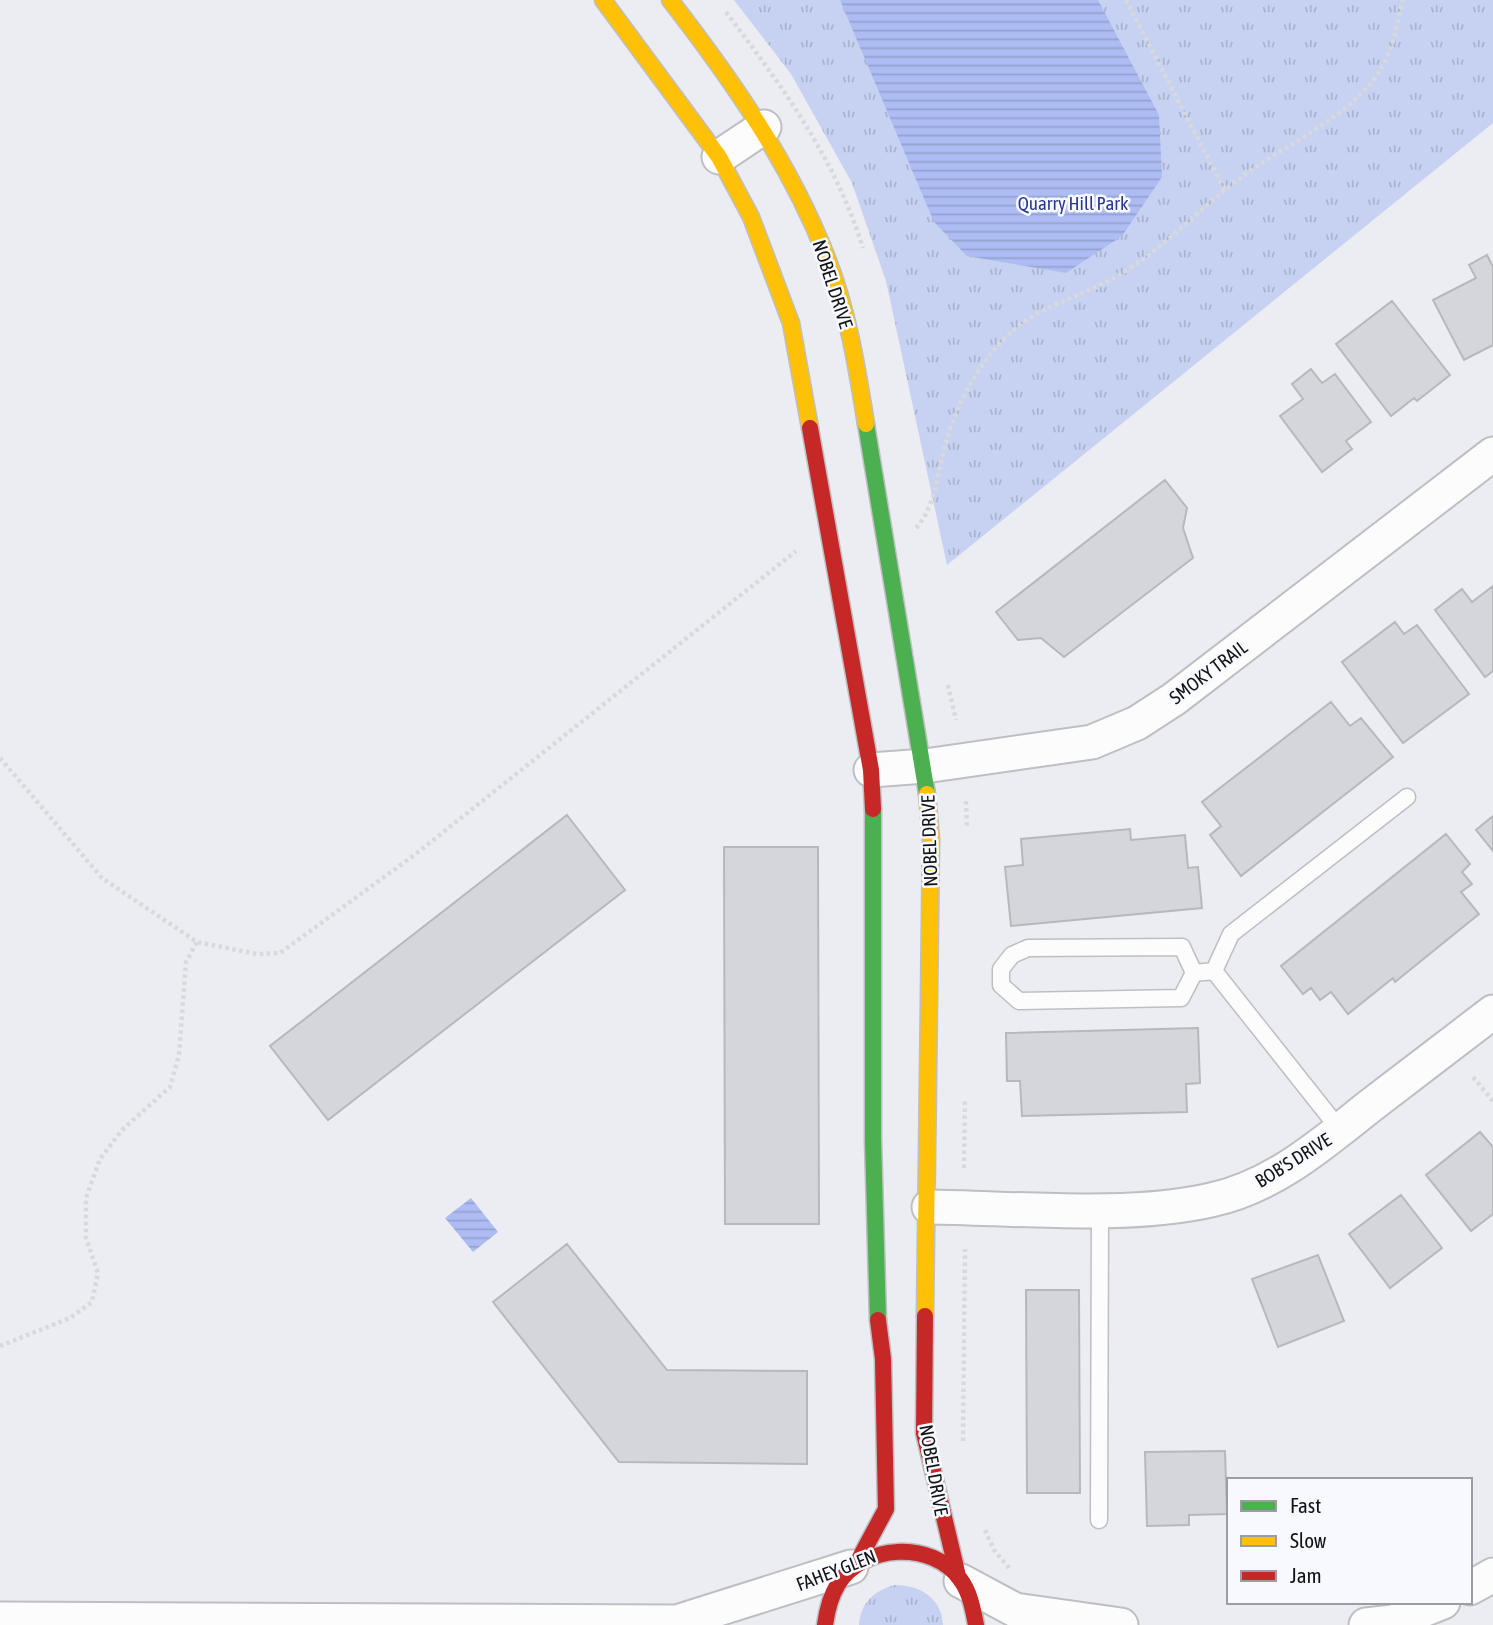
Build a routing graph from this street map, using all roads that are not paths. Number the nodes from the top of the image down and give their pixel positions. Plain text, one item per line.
1 (603, 0) edge
2 (670, 0) edge
3 (764, 127) junction
4 (719, 158) junction
5 (1493, 454) edge
6 (925, 766) junction
7 (871, 770) junction
8 (1407, 797) dead end
9 (1214, 971) junction
10 (1194, 972) junction
11 (1493, 1012) edge
12 (1340, 1130) junction
13 (929, 1207) junction
14 (1100, 1209) junction
15 (1098, 1520) dead end
16 (854, 1565) junction
17 (1493, 1576) edge
18 (960, 1578) junction
19 (1472, 1587) edge
20 (1438, 1604) edge
21 (0, 1619) edge
22 (683, 1624) edge
23 (825, 1625) edge
24 (976, 1625) edge
25 (1121, 1625) edge
26 (1366, 1625) edge

1 - 4 street
2 - 3 street, NOBEL DRIVE
3 - 4 street
3 - 6 street, NOBEL DRIVE
4 - 7 street
5 - 6 street, SMOKY TRAIL
6 - 7 street, SMOKY TRAIL
6 - 13 street, NOBEL DRIVE
7 - 16 street
8 - 9 lane
9 - 10 lane
9 - 12 lane
10 - 10 lane
11 - 12 street, BOB'S DRIVE
12 - 14 street, BOB'S DRIVE
13 - 14 street, BOB'S DRIVE
13 - 18 street, NOBEL DRIVE
14 - 15 lane
16 - 18 street, FAHEY GLEN
16 - 22 street, FAHEY GLEN
16 - 23 street
17 - 19 street
18 - 24 street, NOBEL DRIVE
18 - 25 street, FAHEY GLEN
20 - 26 street
21 - 22 street, FAHEY GLEN

